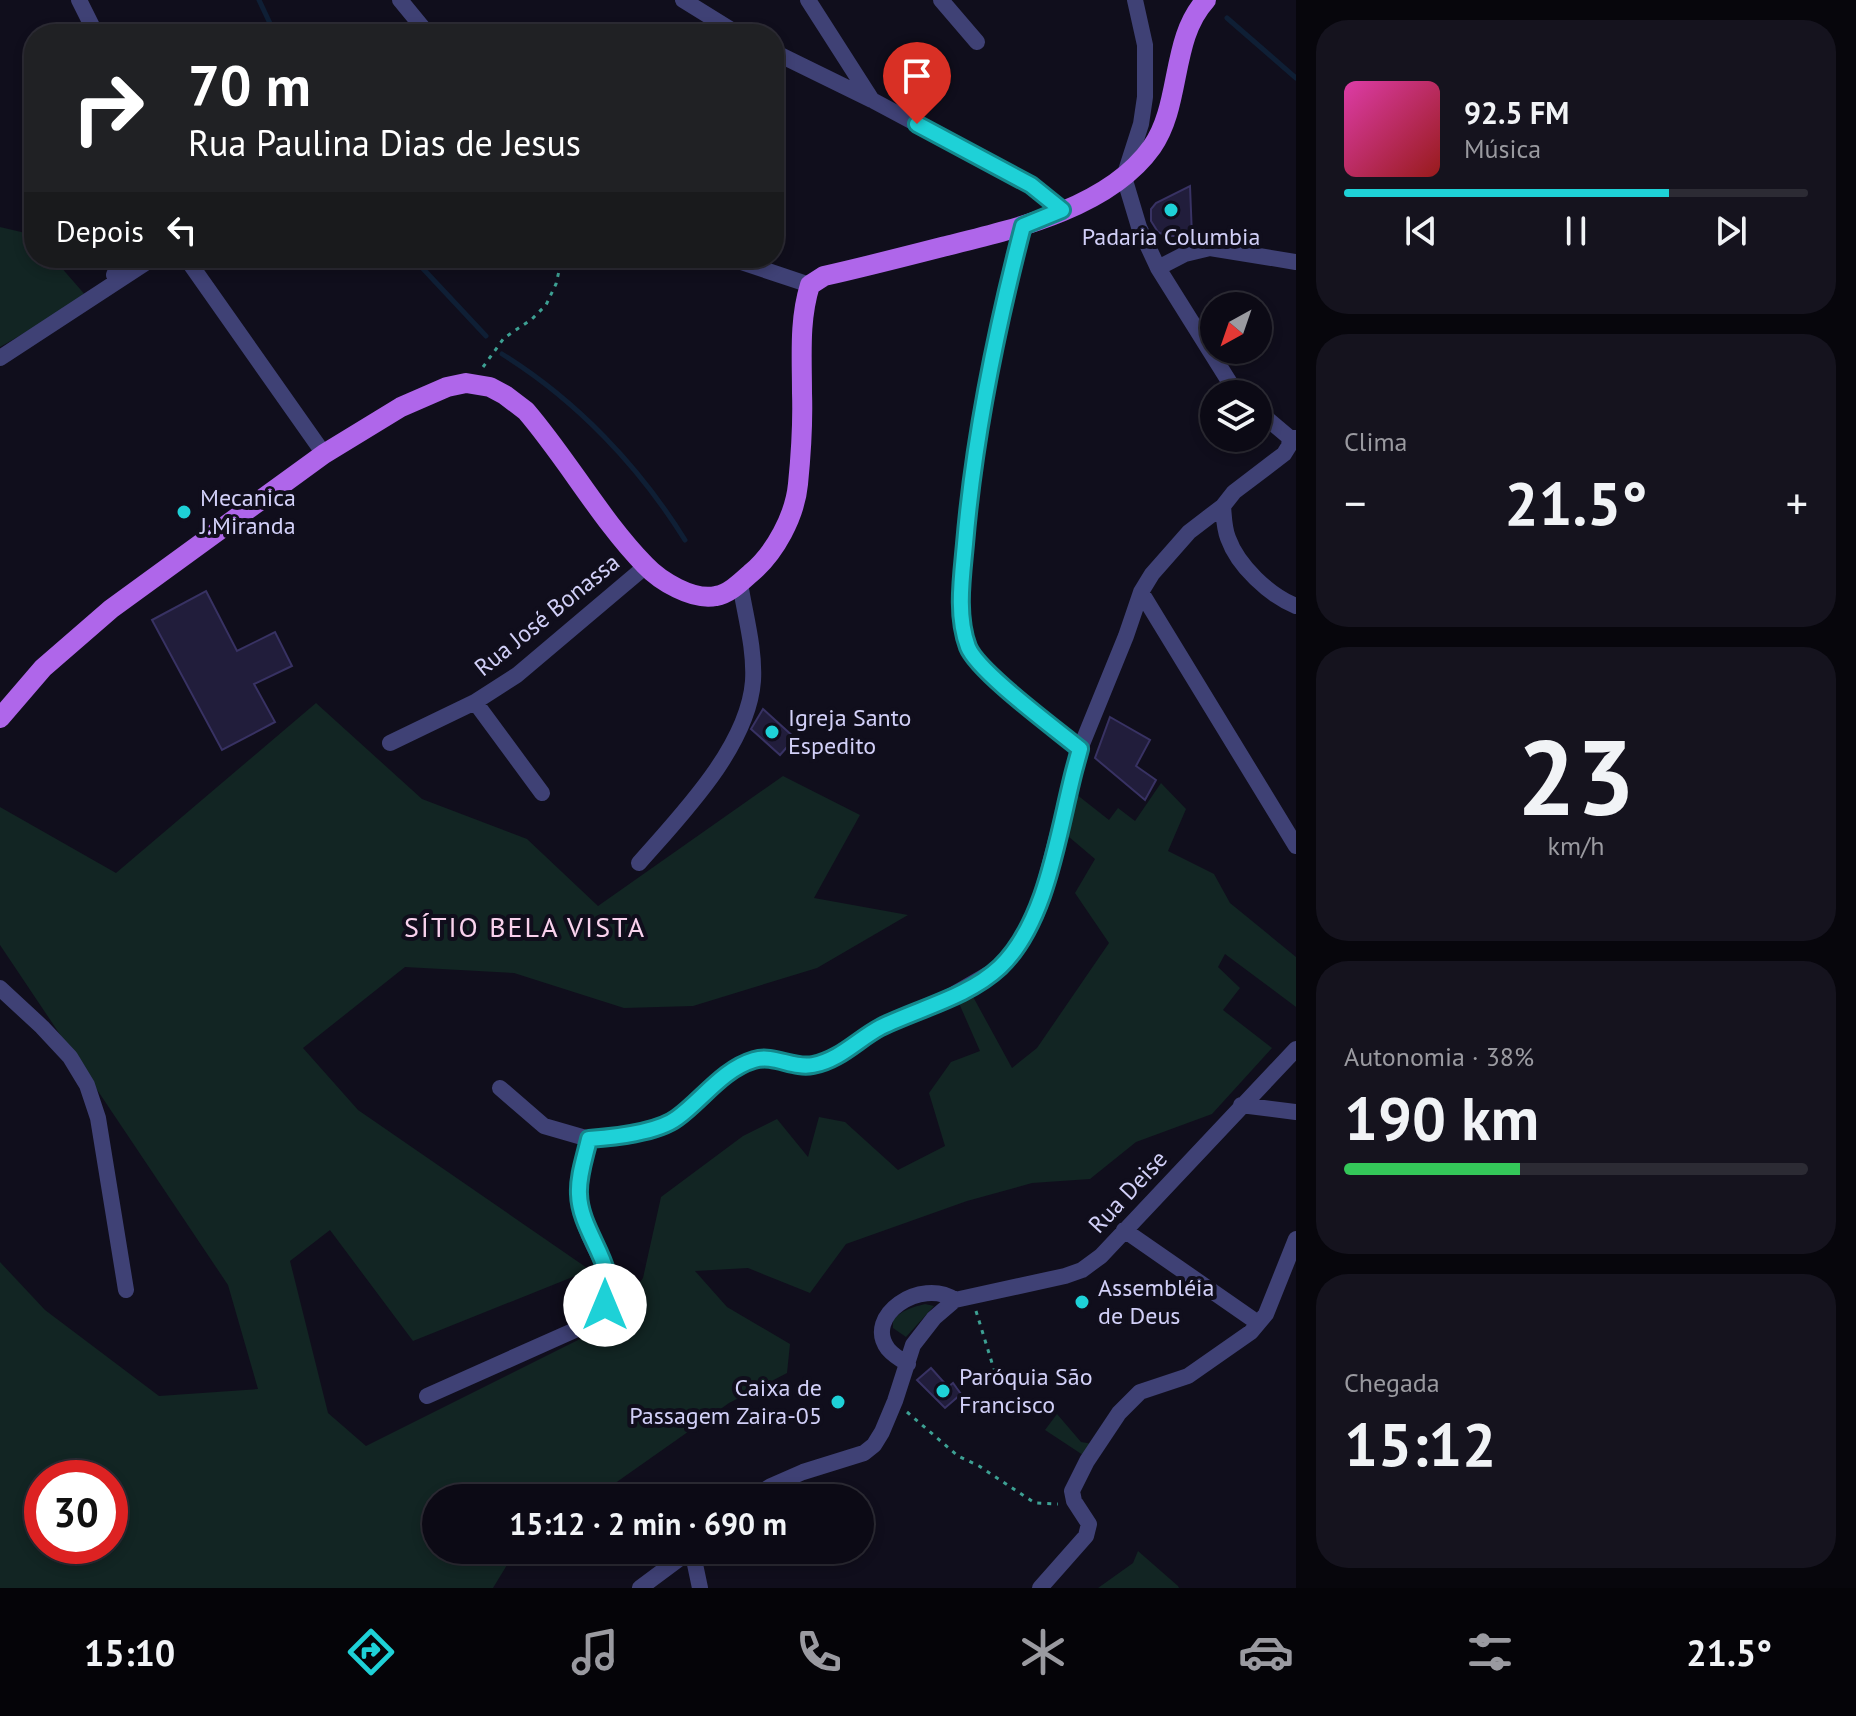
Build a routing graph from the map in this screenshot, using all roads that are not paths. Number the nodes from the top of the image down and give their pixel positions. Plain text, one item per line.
1 (79, 0) edge
2 (400, 0) edge
3 (683, 0) edge
4 (808, 0) edge
5 (941, 0) edge
6 (1135, 0) edge
7 (1206, 0) edge
8 (91, 24) edge
9 (420, 24) edge
10 (722, 24) edge
11 (977, 42) dead end
12 (784, 57) edge
13 (872, 100) junction
14 (1124, 177) junction
15 (1062, 210) junction
16 (1023, 226) junction
17 (1296, 262) edge
18 (117, 268) edge
19 (138, 268) edge
20 (193, 268) edge
21 (759, 268) edge
22 (1158, 268) junction
23 (114, 275) dead end
24 (810, 285) junction
25 (0, 358) edge
26 (1228, 380) edge
27 (1272, 422) edge
28 (1293, 438) edge
29 (324, 454) junction
30 (1223, 506) junction
31 (646, 566) junction
32 (740, 583) junction
33 (1141, 592) junction
34 (1296, 606) edge
35 (475, 702) junction
36 (0, 718) edge
37 (390, 743) dead end
38 (1080, 749) junction
39 (542, 793) dead end
40 (1296, 846) edge
41 (639, 863) dead end
42 (0, 988) edge
43 (1296, 1049) edge
44 (500, 1088) dead end
45 (1241, 1105) junction
46 (1296, 1112) edge
47 (589, 1139) junction
48 (1124, 1230) junction
49 (1296, 1239) edge
50 (126, 1290) dead end
51 (963, 1298) junction
52 (1258, 1323) junction
53 (908, 1364) junction
54 (427, 1396) dead end
55 (776, 1484) edge
56 (672, 1564) edge
57 (694, 1564) edge
58 (640, 1588) edge
59 (700, 1588) edge
60 (1040, 1588) edge

1 - 8 street
2 - 9 street
3 - 10 street
4 - 13 street
5 - 11 street
6 - 14 street
7 - 14 main road
12 - 13 street
13 - 15 street
14 - 15 main road
14 - 22 street
15 - 16 main road
16 - 24 main road
16 - 38 street
17 - 22 street
18 - 23 street
19 - 25 street
20 - 29 street
21 - 24 street
22 - 26 street
24 - 32 main road
27 - 28 street
28 - 30 street
29 - 31 main road
29 - 36 main road
30 - 33 street
30 - 34 street
31 - 32 main road
31 - 35 street, Rua José Bonassa
32 - 41 street
33 - 38 street
33 - 40 street
35 - 37 street, Rua José Bonassa
35 - 39 street
38 - 47 street
42 - 50 street
43 - 45 street, Rua Deise
44 - 47 street
45 - 46 street
45 - 48 street, Rua Deise
47 - 54 street
48 - 51 street, Rua Deise
48 - 52 street
49 - 52 street
51 - 53 street
51 - 53 street, Rua Deise
52 - 60 street
53 - 55 street
56 - 58 street
57 - 59 street

